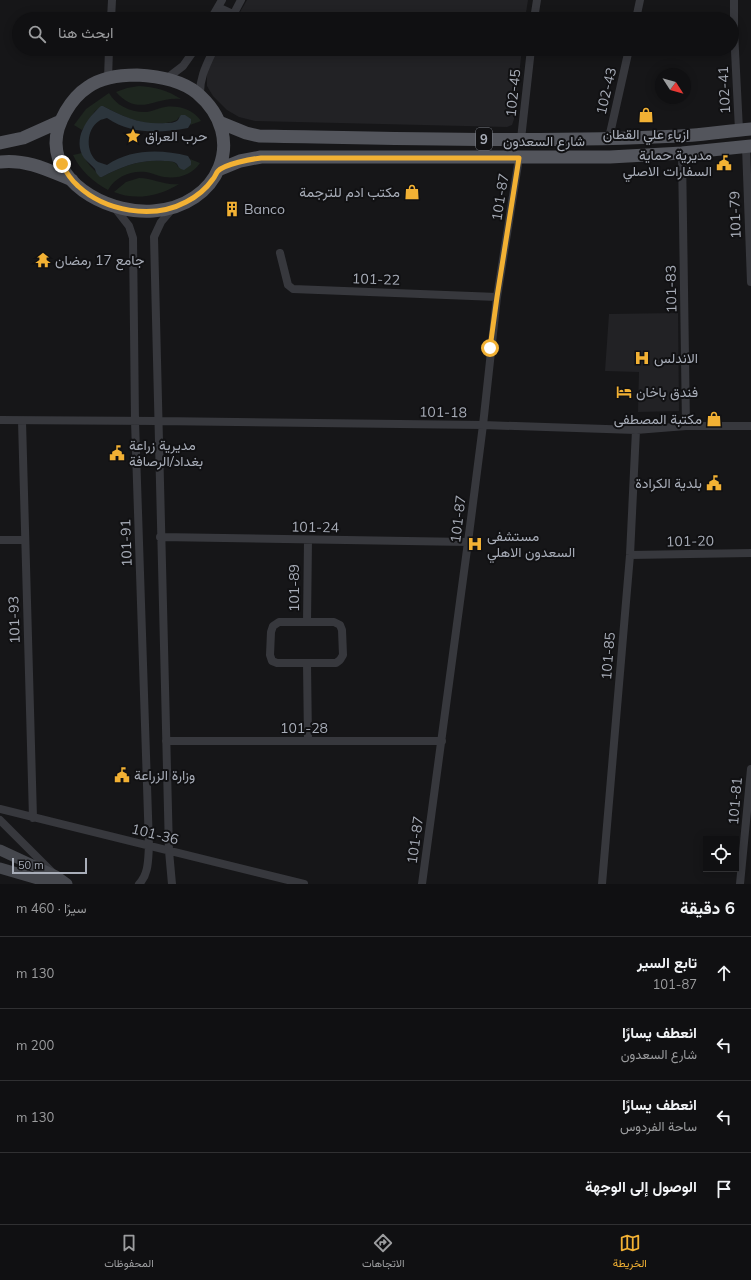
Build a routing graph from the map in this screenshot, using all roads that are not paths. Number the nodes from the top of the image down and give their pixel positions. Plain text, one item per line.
1 (112, 0) edge
2 (241, 0) edge
3 (537, 0) edge
4 (640, 0) edge
5 (734, 0) edge
6 (220, 3) edge
7 (111, 12) edge
8 (215, 12) edge
9 (228, 12) edge
10 (235, 12) edge
11 (535, 12) edge
12 (637, 12) edge
13 (734, 12) edge
14 (109, 56) edge
15 (190, 56) edge
16 (211, 56) edge
17 (530, 56) edge
18 (627, 56) edge
19 (737, 56) edge
20 (108, 79) junction
21 (166, 79) junction
22 (200, 96) junction
23 (61, 121) junction
24 (219, 122) junction
25 (745, 130) edge
26 (609, 138) junction
27 (521, 139) junction
28 (0, 143) edge
29 (748, 147) edge
30 (682, 152) junction
31 (519, 158) junction
32 (0, 162) edge
33 (218, 170) junction
34 (72, 180) junction
35 (114, 205) junction
36 (173, 208) junction
37 (280, 253) dead end
38 (751, 282) edge
39 (497, 297) junction
40 (0, 420) edge
41 (22, 420) junction
42 (135, 421) junction
43 (158, 421) junction
44 (483, 426) junction
45 (686, 426) junction
46 (751, 426) edge
47 (636, 430) junction
48 (160, 537) junction
49 (0, 540) edge
50 (25, 540) junction
51 (308, 540) junction
52 (468, 542) junction
53 (751, 553) edge
54 (630, 554) junction
55 (307, 622) junction
56 (307, 663) junction
57 (166, 741) junction
58 (308, 741) junction
59 (442, 741) junction
60 (751, 769) edge
61 (0, 810) edge
62 (33, 818) junction
63 (0, 820) edge
64 (149, 846) junction
65 (0, 850) edge
66 (169, 851) junction
67 (0, 868) edge
68 (56, 880) edge
69 (67, 884) edge
70 (140, 884) edge
71 (172, 884) edge
72 (304, 884) edge
73 (422, 884) edge
74 (602, 884) edge
75 (740, 884) edge

1 - 7 street
2 - 10 street
3 - 11 street
4 - 12 street
5 - 13 street, 102-41
6 - 8 street
6 - 9 street
14 - 20 street
15 - 21 street
16 - 22 street
17 - 27 street, 102-45
18 - 26 street, 102-43
19 - 25 street, 102-41
20 - 21 main road
20 - 23 main road
21 - 22 main road
22 - 24 main road
23 - 28 main road
23 - 34 main road
24 - 27 main road, شارع السعدون / 9
24 - 33 main road
25 - 26 main road, شارع السعدون / 9
26 - 27 main road, شارع السعدون / 9
29 - 30 main road, شارع السعدون / 9
29 - 38 street, 101-79
30 - 31 main road, شارع السعدون / 9
30 - 45 street, 101-83
31 - 33 main road, شارع السعدون / 9
31 - 39 street, 101-87
32 - 34 main road
33 - 36 main road
34 - 35 main road
35 - 36 main road
35 - 42 street, 101-91
36 - 43 street
37 - 39 street, 101-22
39 - 44 street, 101-87
40 - 41 street, 101-18
41 - 42 street, 101-18
41 - 50 street, 101-93
42 - 43 street, 101-18
42 - 64 street, 101-91
43 - 44 street, 101-18
43 - 48 street
44 - 47 street, 101-18
44 - 52 street, 101-87
45 - 46 street, 101-18
45 - 47 street, 101-18
47 - 54 street, 101-85
48 - 51 street, 101-24
48 - 57 street
49 - 50 street
50 - 62 street, 101-93
51 - 52 street, 101-24
51 - 55 street, 101-89
52 - 59 street, 101-87
53 - 54 street, 101-20
54 - 74 street, 101-85
55 - 56 street
55 - 56 street, 101-89
56 - 58 street
57 - 58 street, 101-28
57 - 66 street
58 - 59 street, 101-28
59 - 73 street, 101-87
60 - 75 street, 101-81
61 - 62 street, 101-36
62 - 64 street, 101-36
63 - 68 street
64 - 66 street, 101-36
64 - 70 street, 101-91
65 - 68 main road
66 - 71 street
66 - 72 street, 101-36
67 - 68 main road
68 - 69 main road

